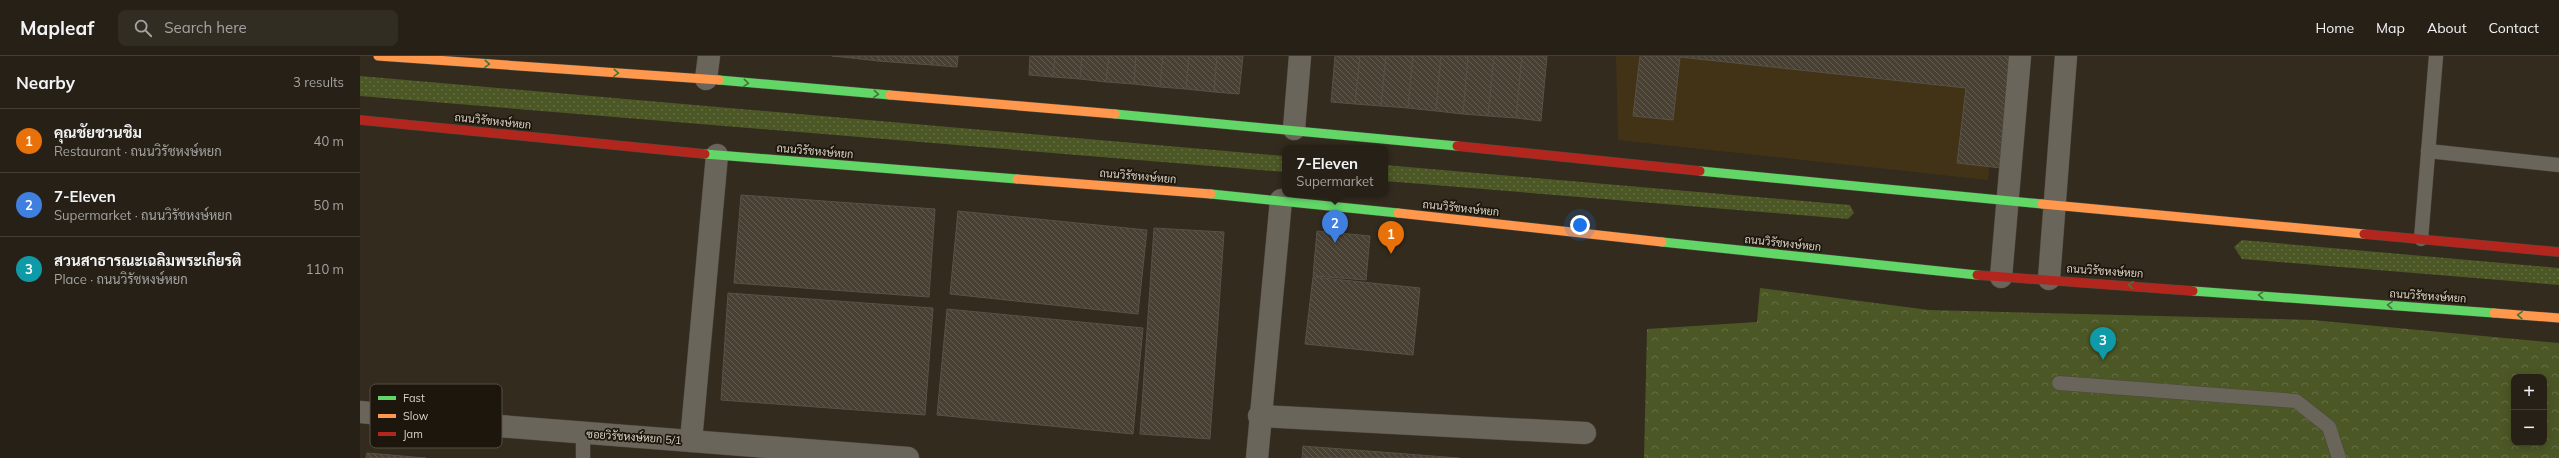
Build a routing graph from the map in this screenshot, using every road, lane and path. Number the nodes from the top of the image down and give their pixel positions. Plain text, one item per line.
1 (378, 56) edge
2 (709, 56) edge
3 (1300, 56) edge
4 (2020, 56) edge
5 (2066, 56) edge
6 (2436, 56) edge
7 (706, 80) junction
8 (360, 120) edge
9 (1294, 129) junction
10 (2428, 151) junction
11 (717, 155) junction
12 (2559, 165) edge
13 (1281, 200) junction
14 (2008, 201) junction
15 (2055, 206) junction
16 (2421, 239) junction
17 (2559, 252) edge
18 (2001, 277) junction
19 (2049, 279) junction
20 (2559, 318) edge
21 (2060, 383) dead end
22 (360, 412) edge
23 (370, 413) edge
24 (1259, 416) junction
25 (502, 425) edge
26 (583, 433) junction
27 (1585, 433) dead end
28 (691, 441) junction
29 (583, 458) edge
30 (908, 458) edge
31 (1257, 458) edge
32 (2339, 458) edge

1 -> 7 main road
2 - 7 street
3 - 9 street
4 - 14 street
5 - 15 street
6 - 10 lane
7 -> 9 main road
8 - 11 main road, ถนนวิรัชหงษ์หยก
9 - 14 main road
10 - 12 lane
10 - 16 lane
11 - 13 main road, ถนนวิรัชหงษ์หยก
11 - 28 street
13 - 18 main road, ถนนวิรัชหงษ์หยก
13 - 24 street
14 - 15 main road
14 - 18 street
15 - 16 main road
15 - 19 street
16 - 17 main road
18 - 19 main road, ถนนวิรัชหงษ์หยก
20 -> 19 main road, ถนนวิรัชหงษ์หยก
21 - 32 lane
22 - 23 street, ซอยวิรัชหงษ์หยก 5/1
24 - 27 street
24 - 31 street
25 - 26 street, ซอยวิรัชหงษ์หยก 5/1
26 - 28 street, ซอยวิรัชหงษ์หยก 5/1
26 - 29 lane
28 - 30 street, ซอยวิรัชหงษ์หยก 5/1

